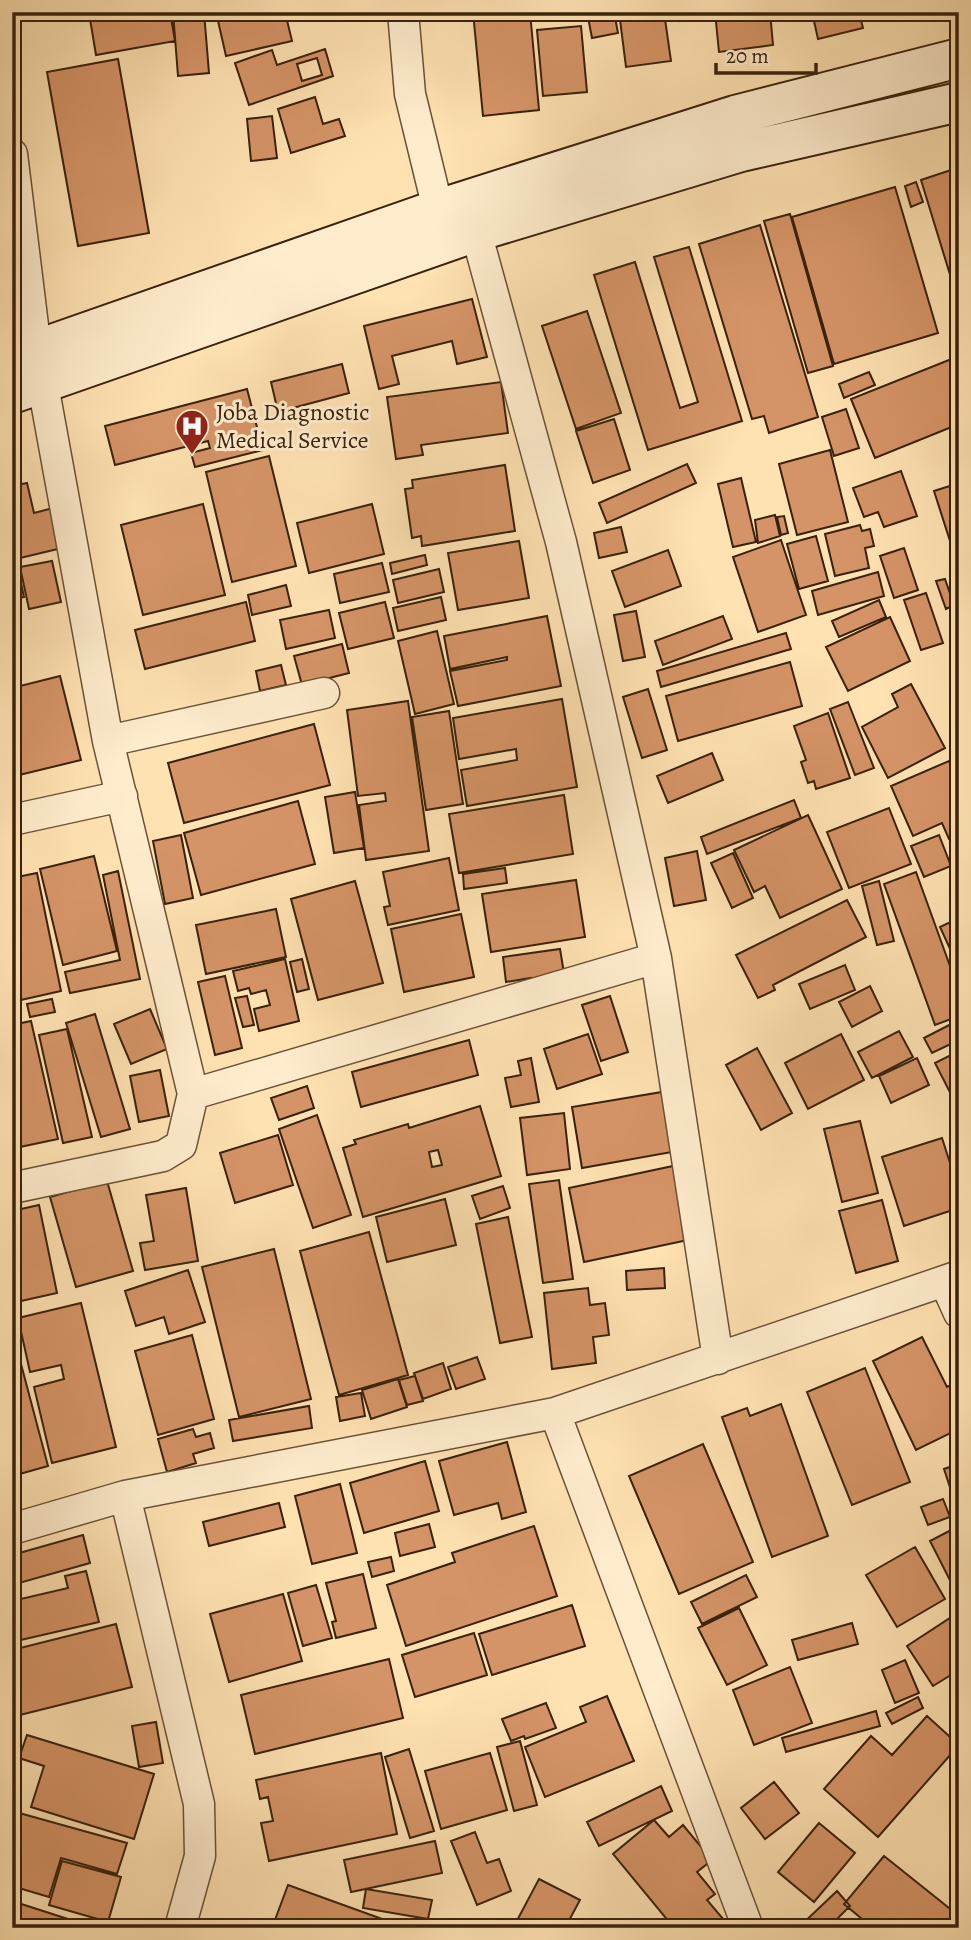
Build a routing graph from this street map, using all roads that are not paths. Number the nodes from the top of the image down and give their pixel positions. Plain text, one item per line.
1 (403, 12) edge
2 (959, 58) edge
3 (959, 102) edge
4 (12, 154) edge
5 (438, 209) junction
6 (476, 232) junction
7 (26, 372) edge
8 (324, 693) dead end
9 (108, 741) junction
10 (121, 796) junction
11 (12, 820) edge
12 (656, 958) junction
13 (194, 1094) junction
14 (12, 1188) edge
15 (952, 1279) edge
16 (959, 1313) edge
17 (718, 1359) junction
18 (555, 1413) junction
19 (125, 1496) junction
20 (12, 1529) edge
21 (180, 1928) edge
22 (748, 1928) edge

1 - 5 street
2 - 5 main road
3 - 6 main road
4 - 7 street
5 - 7 main road
6 - 7 main road
6 - 12 street
7 - 9 street
8 - 9 street
9 - 10 street
10 - 11 street
10 - 13 street
12 - 13 street
12 - 17 street
13 - 14 street
15 - 16 street
15 - 17 street
17 - 18 street
18 - 19 street
18 - 22 street
19 - 20 street
19 - 21 street

